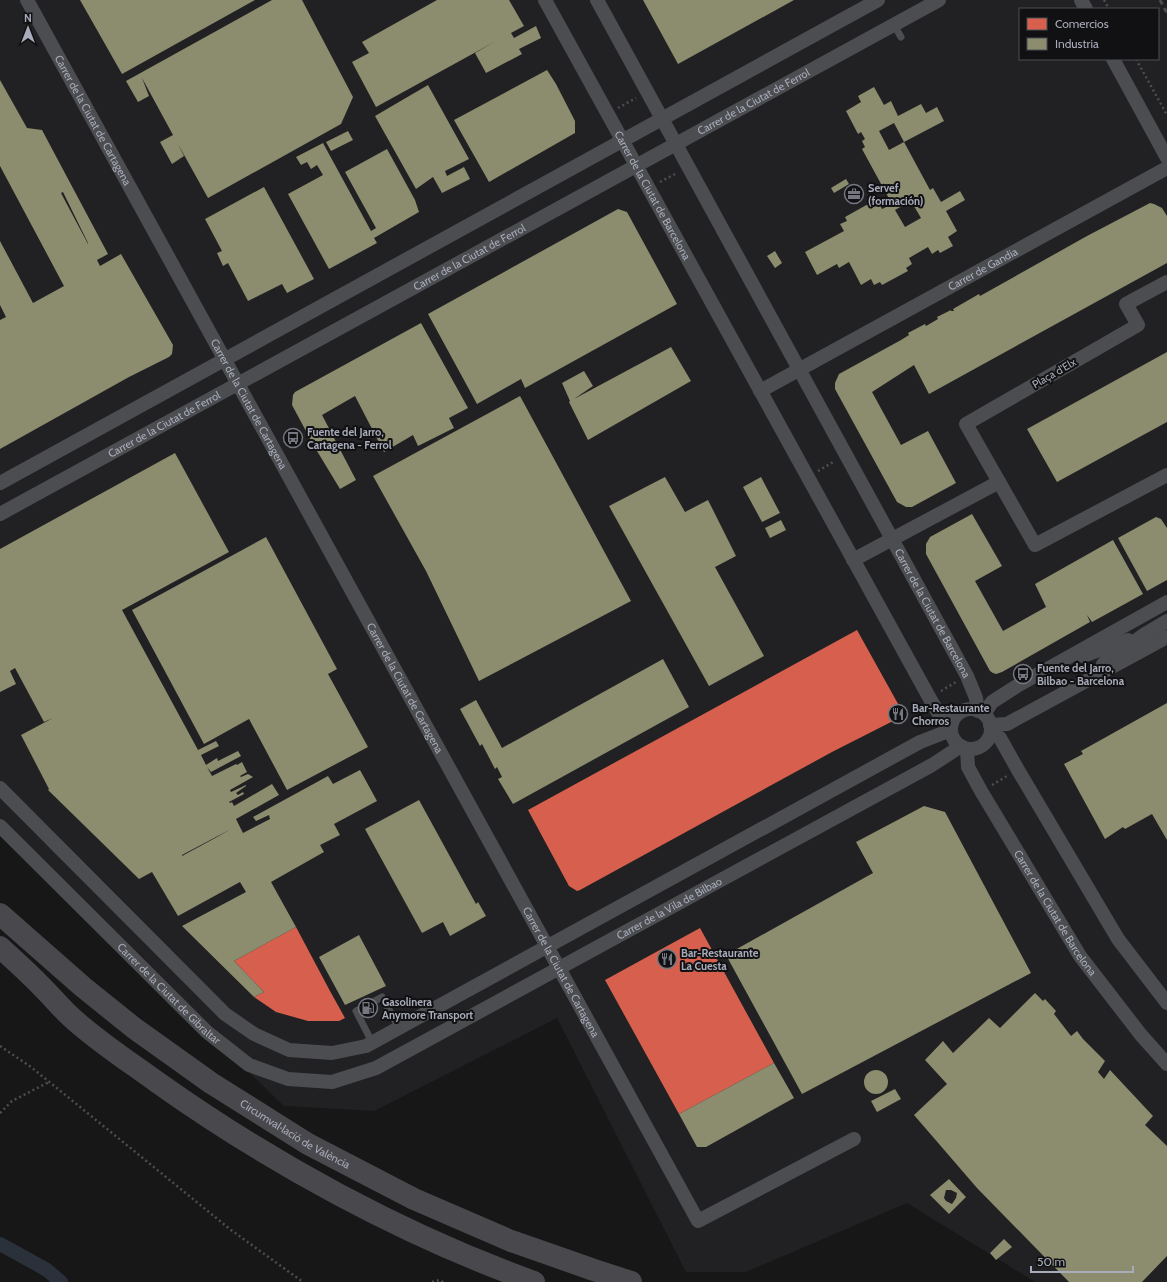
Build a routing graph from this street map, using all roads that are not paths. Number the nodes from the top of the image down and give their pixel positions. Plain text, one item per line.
1 (27, 0) edge
2 (545, 0) edge
3 (597, 0) edge
4 (878, 0) edge
5 (939, 0) edge
6 (1114, 60) edge
7 (662, 119) junction
8 (622, 141) junction
9 (676, 144) junction
10 (1167, 158) edge
11 (636, 166) junction
12 (1167, 168) edge
13 (1167, 282) edge
14 (225, 359) junction
15 (799, 370) junction
16 (238, 384) junction
17 (760, 391) junction
18 (1167, 475) edge
19 (999, 482) junction
20 (0, 483) edge
21 (0, 514) edge
22 (892, 539) junction
23 (853, 560) junction
24 (1167, 602) edge
25 (1167, 622) edge
26 (1145, 634) junction
27 (1167, 637) edge
28 (1040, 672) junction
29 (1056, 698) junction
30 (986, 721) junction
31 (952, 726) junction
32 (964, 748) junction
33 (0, 788) edge
34 (0, 826) edge
35 (0, 914) edge
36 (547, 946) junction
37 (0, 947) edge
38 (0, 964) edge
39 (559, 968) junction
40 (1167, 1003) edge
41 (70, 1016) junction
42 (399, 1028) junction
43 (369, 1044) junction
44 (1167, 1064) edge
45 (376, 1068) joint
46 (854, 1139) dead end
47 (534, 1282) edge
48 (631, 1282) edge

1 - 14 street, Carrer de la Ciutat de Cartagena
2 - 8 street, Carrer de la Ciutat de Barcelona
3 - 7 street, Carrer de la Ciutat de Barcelona
4 - 7 street
5 - 9 street, Carrer de la Ciutat de Ferrol
6 - 10 street
7 - 8 street
7 - 9 street, Carrer de la Ciutat de Barcelona
8 - 11 street, Carrer de la Ciutat de Barcelona
8 - 14 street
9 - 11 street, Carrer de la Ciutat de Ferrol
9 - 15 street, Carrer de la Ciutat de Barcelona
11 - 16 street, Carrer de la Ciutat de Ferrol
11 - 17 street, Carrer de la Ciutat de Barcelona
12 - 15 street, Carrer de Gandia
13 - 19 street, Plaça d'Elx
14 - 16 street, Carrer de la Ciutat de Cartagena
14 - 20 street
15 - 17 street
15 - 22 street, Carrer de la Ciutat de Barcelona
16 - 21 street, Carrer de la Ciutat de Ferrol
16 - 36 street, Carrer de la Ciutat de Cartagena
17 - 23 street, Carrer de la Ciutat de Barcelona
18 - 19 street, Plaça d'Elx
19 - 22 street
22 - 23 street, Carrer de la Ciutat de Barcelona
22 - 30 street, Carrer de la Ciutat de Barcelona
23 - 31 street, Carrer de la Ciutat de Barcelona
24 - 28 street
25 - 26 street
26 - 28 street
26 - 29 street
27 - 29 street
28 - 30 street
29 - 30 street
30 - 31 street
30 - 32 street
30 - 40 street
31 - 32 street
31 - 36 street
32 - 39 street, Carrer de la Vila de Bilbao
32 - 44 street, Carrer de la Ciutat de Barcelona
33 - 43 street
34 - 45 street, Carrer de la Ciutat de Gibraltar
35 - 48 highway, Circumval·lació de València
36 - 39 street, Carrer de la Ciutat de Cartagena
36 - 42 street
37 - 41 highway
38 - 41 highway
39 - 45 street, Carrer de la Vila de Bilbao
39 - 46 street, Carrer de la Ciutat de Cartagena
41 - 47 highway
42 - 43 street
42 - 43 lane

